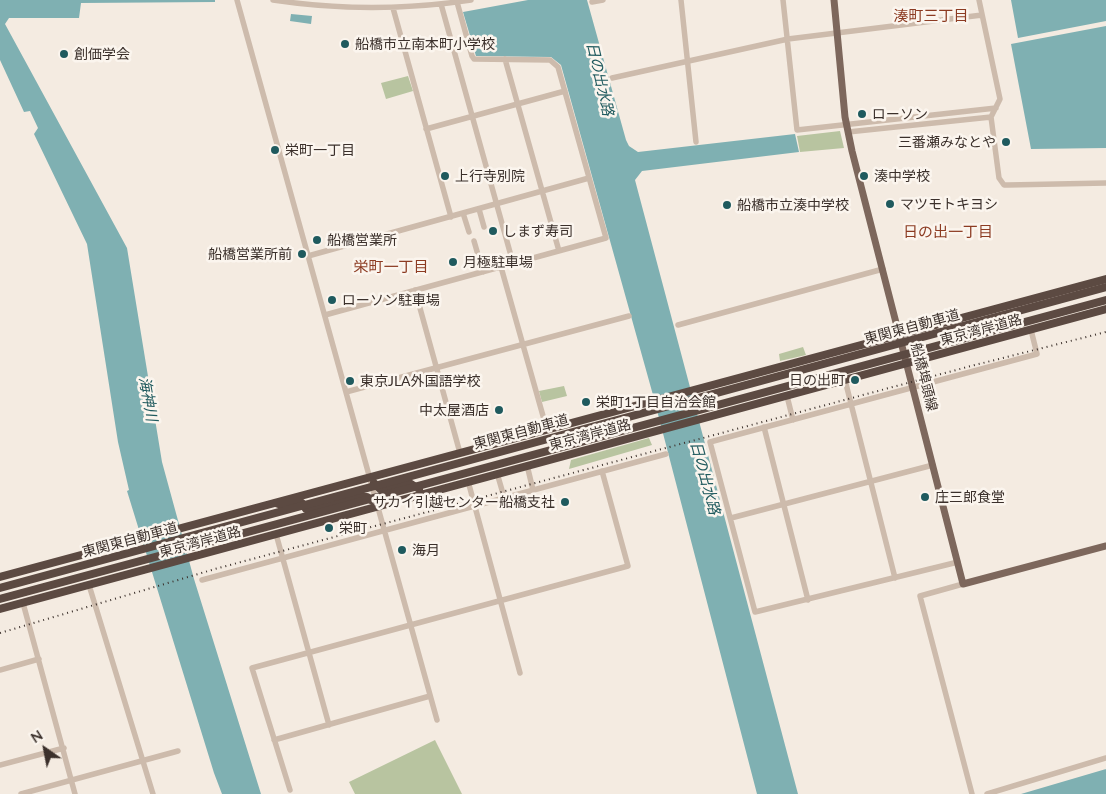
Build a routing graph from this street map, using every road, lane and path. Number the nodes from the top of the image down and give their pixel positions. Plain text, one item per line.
1 (237, 0) edge
2 (273, 0) edge
3 (340, 0) edge
4 (470, 0) edge
5 (603, 0) edge
6 (681, 0) edge
7 (783, 0) edge
8 (834, 0) edge
9 (978, 0) edge
10 (457, 2) junction
11 (592, 2) dead end
12 (418, 3) edge
13 (441, 4) junction
14 (342, 7) junction
15 (393, 8) junction
16 (982, 15) junction
17 (837, 32) junction
18 (788, 40) junction
19 (505, 59) junction
20 (688, 61) junction
21 (612, 78) dead end
22 (565, 91) junction
23 (517, 104) junction
24 (996, 108) junction
25 (472, 116) junction
26 (991, 117) junction
27 (847, 128) junction
28 (426, 129) junction
29 (696, 142) dead end
30 (589, 178) junction
31 (1106, 183) edge
32 (542, 191) junction
33 (496, 204) junction
34 (479, 209) junction
35 (464, 213) junction
36 (451, 217) junction
37 (484, 227) dead end
38 (470, 232) dead end
39 (474, 241) dead end
40 (559, 251) junction
41 (308, 256) junction
42 (513, 264) junction
43 (501, 267) junction
44 (882, 269) junction
45 (483, 272) junction
46 (1106, 279) edge
47 (1106, 287) edge
48 (415, 290) junction
49 (1106, 300) edge
50 (1106, 309) edge
51 (325, 315) junction
52 (629, 316) dead end
53 (678, 324) dead end
54 (1031, 330) junction
55 (901, 335) junction
56 (524, 344) junction
57 (907, 363) junction
58 (437, 368) junction
59 (845, 380) junction
60 (913, 387) junction
61 (346, 392) junction
62 (787, 396) junction
63 (851, 404) junction
64 (793, 420) junction
65 (545, 423) dead end
66 (764, 428) junction
67 (460, 453) junction
68 (666, 454) dead end
69 (526, 465) junction
70 (933, 465) junction
71 (602, 471) junction
72 (498, 473) junction
73 (369, 478) junction
74 (468, 481) junction
75 (871, 481) junction
76 (456, 485) junction
77 (533, 490) junction
78 (504, 497) junction
79 (274, 503) junction
80 (783, 504) junction
81 (475, 505) junction
82 (378, 506) junction
83 (731, 518) junction
84 (384, 530) junction
85 (276, 534) junction
86 (131, 542) junction
87 (1106, 546) edge
88 (283, 557) junction
89 (958, 562) junction
90 (0, 572) edge
91 (0, 577) edge
92 (895, 578) junction
93 (202, 580) dead end
94 (964, 584) junction
95 (85, 586) junction
96 (0, 588) edge
97 (0, 599) edge
98 (500, 600) junction
99 (808, 600) junction
100 (23, 603) junction
101 (1, 607) edge
102 (410, 625) junction
103 (310, 652) junction
104 (39, 659) junction
105 (0, 670) edge
106 (520, 673) dead end
107 (430, 696) junction
108 (437, 720) dead end
109 (329, 725) junction
110 (274, 740) junction
111 (64, 748) junction
112 (178, 751) dead end
113 (1106, 758) edge
114 (143, 760) junction
115 (0, 765) edge
116 (72, 780) junction
117 (290, 790) dead end
118 (21, 794) edge
119 (75, 794) edge
120 (153, 794) edge
121 (972, 794) edge
122 (987, 794) edge

1 - 41 street
2 - 14 street
3 - 14 street
4 - 10 street
5 - 11 street
6 - 20 street
7 - 18 street
8 - 17 main road, 船橋埠頭線
9 - 16 street
10 - 13 street
10 - 19 street
12 - 13 street
12 - 15 street
13 - 25 street
14 - 15 street
15 - 28 street
16 - 17 street
16 - 24 street
17 - 18 street
17 - 27 main road, 船橋埠頭線
18 - 20 street
18 - 27 street
19 - 22 street
19 - 23 street
20 - 21 street
20 - 29 street
22 - 23 street
22 - 30 street
23 - 25 street
23 - 32 street
24 - 26 street
24 - 27 street
25 - 28 street
25 - 33 street
26 - 27 street
26 - 31 street
27 - 44 main road, 船橋埠頭線
28 - 36 street
30 - 32 street
30 - 40 street
32 - 33 street
32 - 40 street
33 - 34 street
33 - 42 street
34 - 35 street
34 - 37 street
35 - 36 street
35 - 38 street
36 - 41 street
39 - 45 street
40 - 42 street
41 - 51 street
42 - 43 street
43 - 45 street
43 - 56 street
44 - 53 street
44 - 55 main road, 船橋埠頭線
45 - 48 street
46 - 55 highway, 東京湾岸道路
47 - 96 highway, 東関東自動車道, bridge
48 - 51 street
48 - 58 street
49 - 97 highway, 東関東自動車道, bridge
50 - 54 highway, 東京湾岸道路
51 - 61 street
52 - 56 street
54 - 57 highway, 東京湾岸道路
54 - 60 street
55 - 57 main road, 船橋埠頭線
55 - 67 highway, 東京湾岸道路
56 - 58 street
56 - 65 street
57 - 59 highway, 東京湾岸道路
57 - 60 main road, 船橋埠頭線
58 - 61 street
58 - 67 street
59 - 62 highway, 東京湾岸道路
59 - 63 street
60 - 63 street
60 - 70 main road, 船橋埠頭線
61 - 73 street
62 - 64 street
62 - 69 highway, 東京湾岸道路
63 - 64 street
63 - 75 street
64 - 66 street
66 - 80 street
66 - 83 street
67 - 73 highway, 東京湾岸道路
68 - 71 street
69 - 72 highway, 東京湾岸道路
69 - 77 street
70 - 75 street
70 - 89 main road, 船橋埠頭線
71 - 77 street
71 - 98 street
72 - 74 highway, 東京湾岸道路
72 - 78 street
73 - 76 highway
73 - 79 highway, 東京湾岸道路
73 - 82 street
74 - 76 highway, 東京湾岸道路
74 - 81 street
75 - 80 street
75 - 92 street
76 - 82 highway, 東京湾岸道路
77 - 78 street
78 - 81 street
79 - 82 highway
79 - 86 highway, 東京湾岸道路
80 - 83 street
80 - 99 street
81 - 84 street
81 - 98 street
82 - 84 street
82 - 85 highway, 東京湾岸道路
83 - 99 street
84 - 88 street
84 - 102 street
85 - 88 street
85 - 95 highway, 東京湾岸道路
86 - 90 highway, 東京湾岸道路
86 - 91 highway, 東京湾岸道路
87 - 94 main road
88 - 93 street
88 - 103 street
89 - 92 street
89 - 94 main road, 船橋埠頭線
92 - 99 street
94 - 121 street
95 - 100 highway, 東京湾岸道路
95 - 101 highway, 東京湾岸道路
95 - 114 street
98 - 102 street
98 - 106 street
100 - 101 highway, 東京湾岸道路
100 - 104 street
102 - 103 street
102 - 107 street
103 - 109 street
103 - 110 street
104 - 105 street
104 - 111 street
107 - 108 street
107 - 109 street
109 - 110 street
110 - 117 street
111 - 115 street
111 - 116 street
112 - 114 street
113 - 122 street
114 - 116 street
114 - 120 street
116 - 118 street
116 - 119 street

